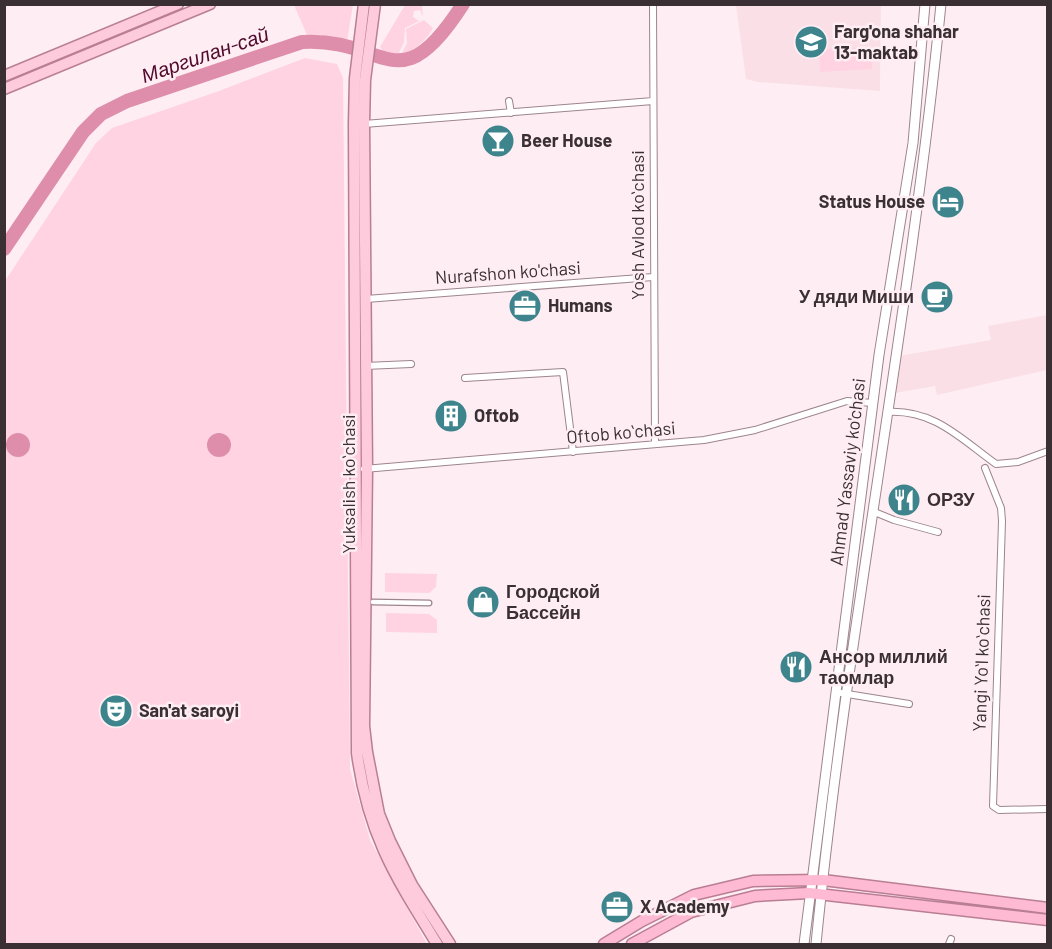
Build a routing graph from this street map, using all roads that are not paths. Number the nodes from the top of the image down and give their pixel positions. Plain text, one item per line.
1 (178, 4) edge
2 (210, 4) edge
3 (363, 4) edge
4 (375, 4) edge
5 (653, 4) edge
6 (925, 4) edge
7 (941, 4) edge
8 (364, 43) junction
9 (4, 76) edge
10 (360, 79) junction
11 (4, 89) edge
12 (509, 101) dead end
13 (653, 101) junction
14 (511, 113) junction
15 (364, 124) junction
16 (653, 277) junction
17 (366, 299) junction
18 (411, 364) dead end
19 (365, 366) junction
20 (465, 378) dead end
21 (873, 403) junction
22 (886, 412) junction
23 (655, 444) junction
24 (573, 452) junction
25 (1047, 452) edge
26 (985, 468) dead end
27 (361, 469) junction
28 (872, 510) junction
29 (938, 532) dead end
30 (373, 602) dead end
31 (429, 603) dead end
32 (835, 692) junction
33 (848, 693) junction
34 (909, 704) dead end
35 (1047, 809) edge
36 (811, 879) junction
37 (823, 880) junction
38 (809, 893) junction
39 (821, 895) junction
40 (1047, 908) edge
41 (1047, 920) edge
42 (437, 945) edge
43 (450, 945) edge
44 (604, 945) edge
45 (632, 945) edge
46 (804, 945) edge
47 (816, 945) edge

1 - 9 main road
2 - 11 main road
3 - 8 main road, Yuksalish koʻchasi
4 - 8 main road, Yuksalish koʻchasi
5 - 13 street, Yosh Avlod koʻchasi
6 - 21 main road, Ahmad Yassaviy ko'chasi
7 - 22 main road, Ahmad Yassaviy ko'chasi
8 - 10 main road, Yuksalish koʻchasi
10 - 15 main road, Yuksalish koʻchasi
10 - 27 main road, Yuksalish koʻchasi
12 - 14 street
13 - 14 street
13 - 16 street, Yosh Avlod koʻchasi
14 - 15 street
15 - 17 main road, Yuksalish koʻchasi
16 - 17 street, Nurafshon ko'chasi
16 - 23 street, Yosh Avlod koʻchasi
17 - 19 main road, Yuksalish koʻchasi
18 - 19 street
19 - 27 main road, Yuksalish koʻchasi
20 - 24 street
21 - 23 street, Oftob koʻchasi
21 - 32 main road, Ahmad Yassaviy ko'chasi
22 - 25 street
22 - 28 main road, Ahmad Yassaviy ko'chasi
23 - 24 street, Oftob koʻchasi
24 - 27 street, Oftob koʻchasi
26 - 35 street, Yangi Yoʻl koʻchasi
27 - 42 main road, Yuksalish koʻchasi
27 - 43 main road, Yuksalish koʻchasi
28 - 29 street
28 - 33 main road, Ahmad Yassaviy ko'chasi
30 - 31 street
32 - 33 street
32 - 36 main road, Ahmad Yassaviy ko'chasi
33 - 34 street
33 - 37 main road, Ahmad Yassaviy ko'chasi
36 - 37 highway
36 - 38 main road, Ahmad Yassaviy ko'chasi
36 - 44 highway
37 - 39 main road
37 - 40 highway
38 - 39 highway
38 - 45 highway
38 - 46 main road, Ahmad Yassaviy ko'chasi
39 - 41 highway
39 - 47 main road

